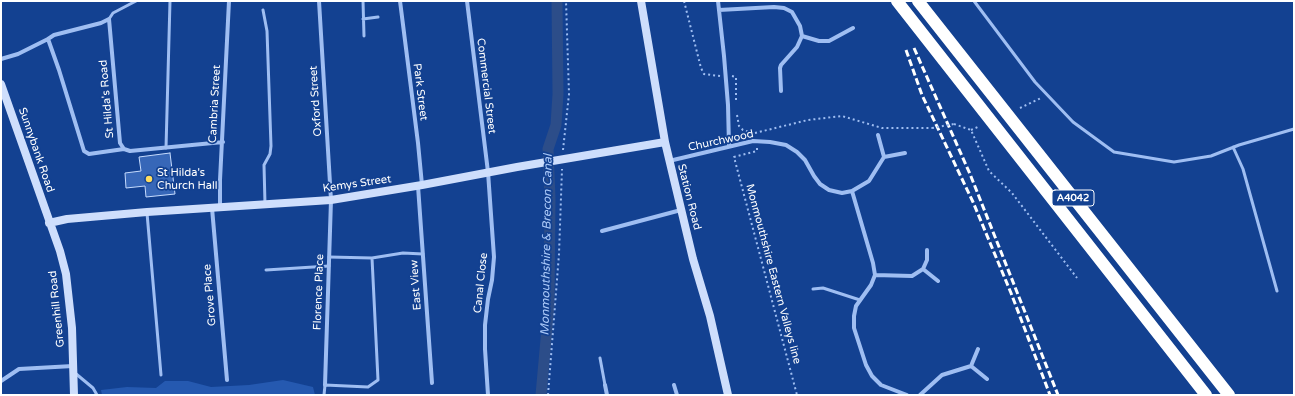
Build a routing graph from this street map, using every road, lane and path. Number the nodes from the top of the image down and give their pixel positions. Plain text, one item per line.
1 (136, 1) edge
2 (170, 1) edge
3 (229, 1) edge
4 (319, 1) edge
5 (363, 1) edge
6 (400, 1) edge
7 (467, 1) edge
8 (566, 1) edge
9 (641, 1) edge
10 (718, 1) edge
11 (897, 1) edge
12 (918, 1) edge
13 (974, 1) edge
14 (262, 10) dead end
15 (719, 10) junction
16 (378, 17) dead end
17 (109, 19) junction
18 (363, 19) junction
19 (853, 28) dead end
20 (364, 36) dead end
21 (802, 36) junction
22 (48, 38) junction
23 (1, 59) edge
24 (1, 84) edge
25 (782, 91) dead end
26 (1047, 95) junction
27 (1020, 108) dead end
28 (980, 126) dead end
29 (1294, 129) edge
30 (970, 130) junction
31 (754, 134) dead end
32 (878, 135) dead end
33 (222, 142) junction
34 (664, 142) junction
35 (729, 146) junction
36 (166, 148) junction
37 (1233, 148) junction
38 (124, 149) junction
39 (905, 153) dead end
40 (734, 157) dead end
41 (884, 157) junction
42 (561, 160) junction
43 (669, 162) junction
44 (488, 172) junction
45 (420, 186) junction
46 (852, 192) junction
47 (331, 200) junction
48 (265, 204) junction
49 (216, 208) junction
50 (681, 210) junction
51 (147, 212) junction
52 (49, 223) junction
53 (602, 231) dead end
54 (927, 250) dead end
55 (423, 254) junction
56 (329, 257) junction
57 (372, 258) junction
58 (329, 266) junction
59 (923, 269) junction
60 (266, 270) dead end
61 (875, 275) junction
62 (1077, 278) dead end
63 (938, 281) dead end
64 (814, 289) dead end
65 (1277, 291) dead end
66 (860, 300) junction
67 (978, 349) dead end
68 (600, 358) dead end
69 (971, 366) junction
70 (74, 369) junction
71 (161, 375) dead end
72 (987, 379) dead end
73 (227, 380) dead end
74 (1, 381) edge
75 (432, 383) dead end
76 (325, 385) junction
77 (605, 385) joint
78 (674, 385) dead end
79 (74, 395) edge
80 (98, 395) edge
81 (324, 395) edge
82 (488, 395) edge
83 (548, 395) edge
84 (607, 395) edge
85 (677, 395) edge
86 (728, 395) edge
87 (797, 395) edge
88 (907, 395) edge
89 (920, 395) edge
90 (1206, 395) edge
91 (1229, 395) edge

1 - 17 lane
2 - 36 lane
3 - 33 street, Cambria Street
4 - 47 street, Oxford Street
5 - 18 lane
6 - 45 street, Park Street
7 - 44 street, Commercial Street
8 - 42 path
9 - 34 street, Station Road
10 - 15 street
11 - 90 highway, A4042
12 - 91 highway, A4042
13 - 26 lane
14 - 48 lane
15 - 21 street
15 - 35 street
16 - 18 lane
17 - 22 street
17 - 38 street, St Hilda's Road
18 - 20 lane
19 - 21 street
21 - 25 street
22 - 23 street
22 - 38 street
24 - 52 street, Sunnybank Road
26 - 27 path
26 - 37 lane
28 - 30 path
29 - 37 lane
30 - 31 path, bridge
30 - 62 path
32 - 41 street
33 - 36 street, St Hilda's Road
33 - 49 street, Cambria Street
34 - 42 street, Kemys Street
34 - 43 street, Station Road
35 - 43 street, Churchwood
35 - 46 street, Churchwood
36 - 38 street, St Hilda's Road
37 - 65 lane
39 - 41 street
40 - 87 path, Monmouthshire Eastern Valleys line
41 - 46 street
42 - 44 street, Kemys Street
42 - 83 path
43 - 50 street, Station Road
44 - 45 street, Kemys Street
44 - 82 street, Canal Close
45 - 47 street, Kemys Street
45 - 55 street, East View
46 - 61 street
47 - 48 street, Kemys Street
47 - 56 street, Florence Place
48 - 49 street, Kemys Street
49 - 51 street, Kemys Street
49 - 73 street, Grove Place
50 - 53 street
50 - 86 street, Station Road
51 - 52 street, Kemys Street
51 - 71 lane
52 - 70 street, Greenhill Road
54 - 59 street
55 - 57 lane
55 - 75 street, East View
56 - 57 lane
56 - 58 street, Florence Place
57 - 76 lane
58 - 60 lane
58 - 76 street, Florence Place
59 - 61 street
59 - 63 street
61 - 66 street
64 - 66 lane
66 - 88 street
67 - 69 street
68 - 77 lane
69 - 72 street
69 - 89 street
70 - 74 street
70 - 79 street, Greenhill Road
70 - 80 lane
76 - 81 lane
77 - 84 street
78 - 85 street

